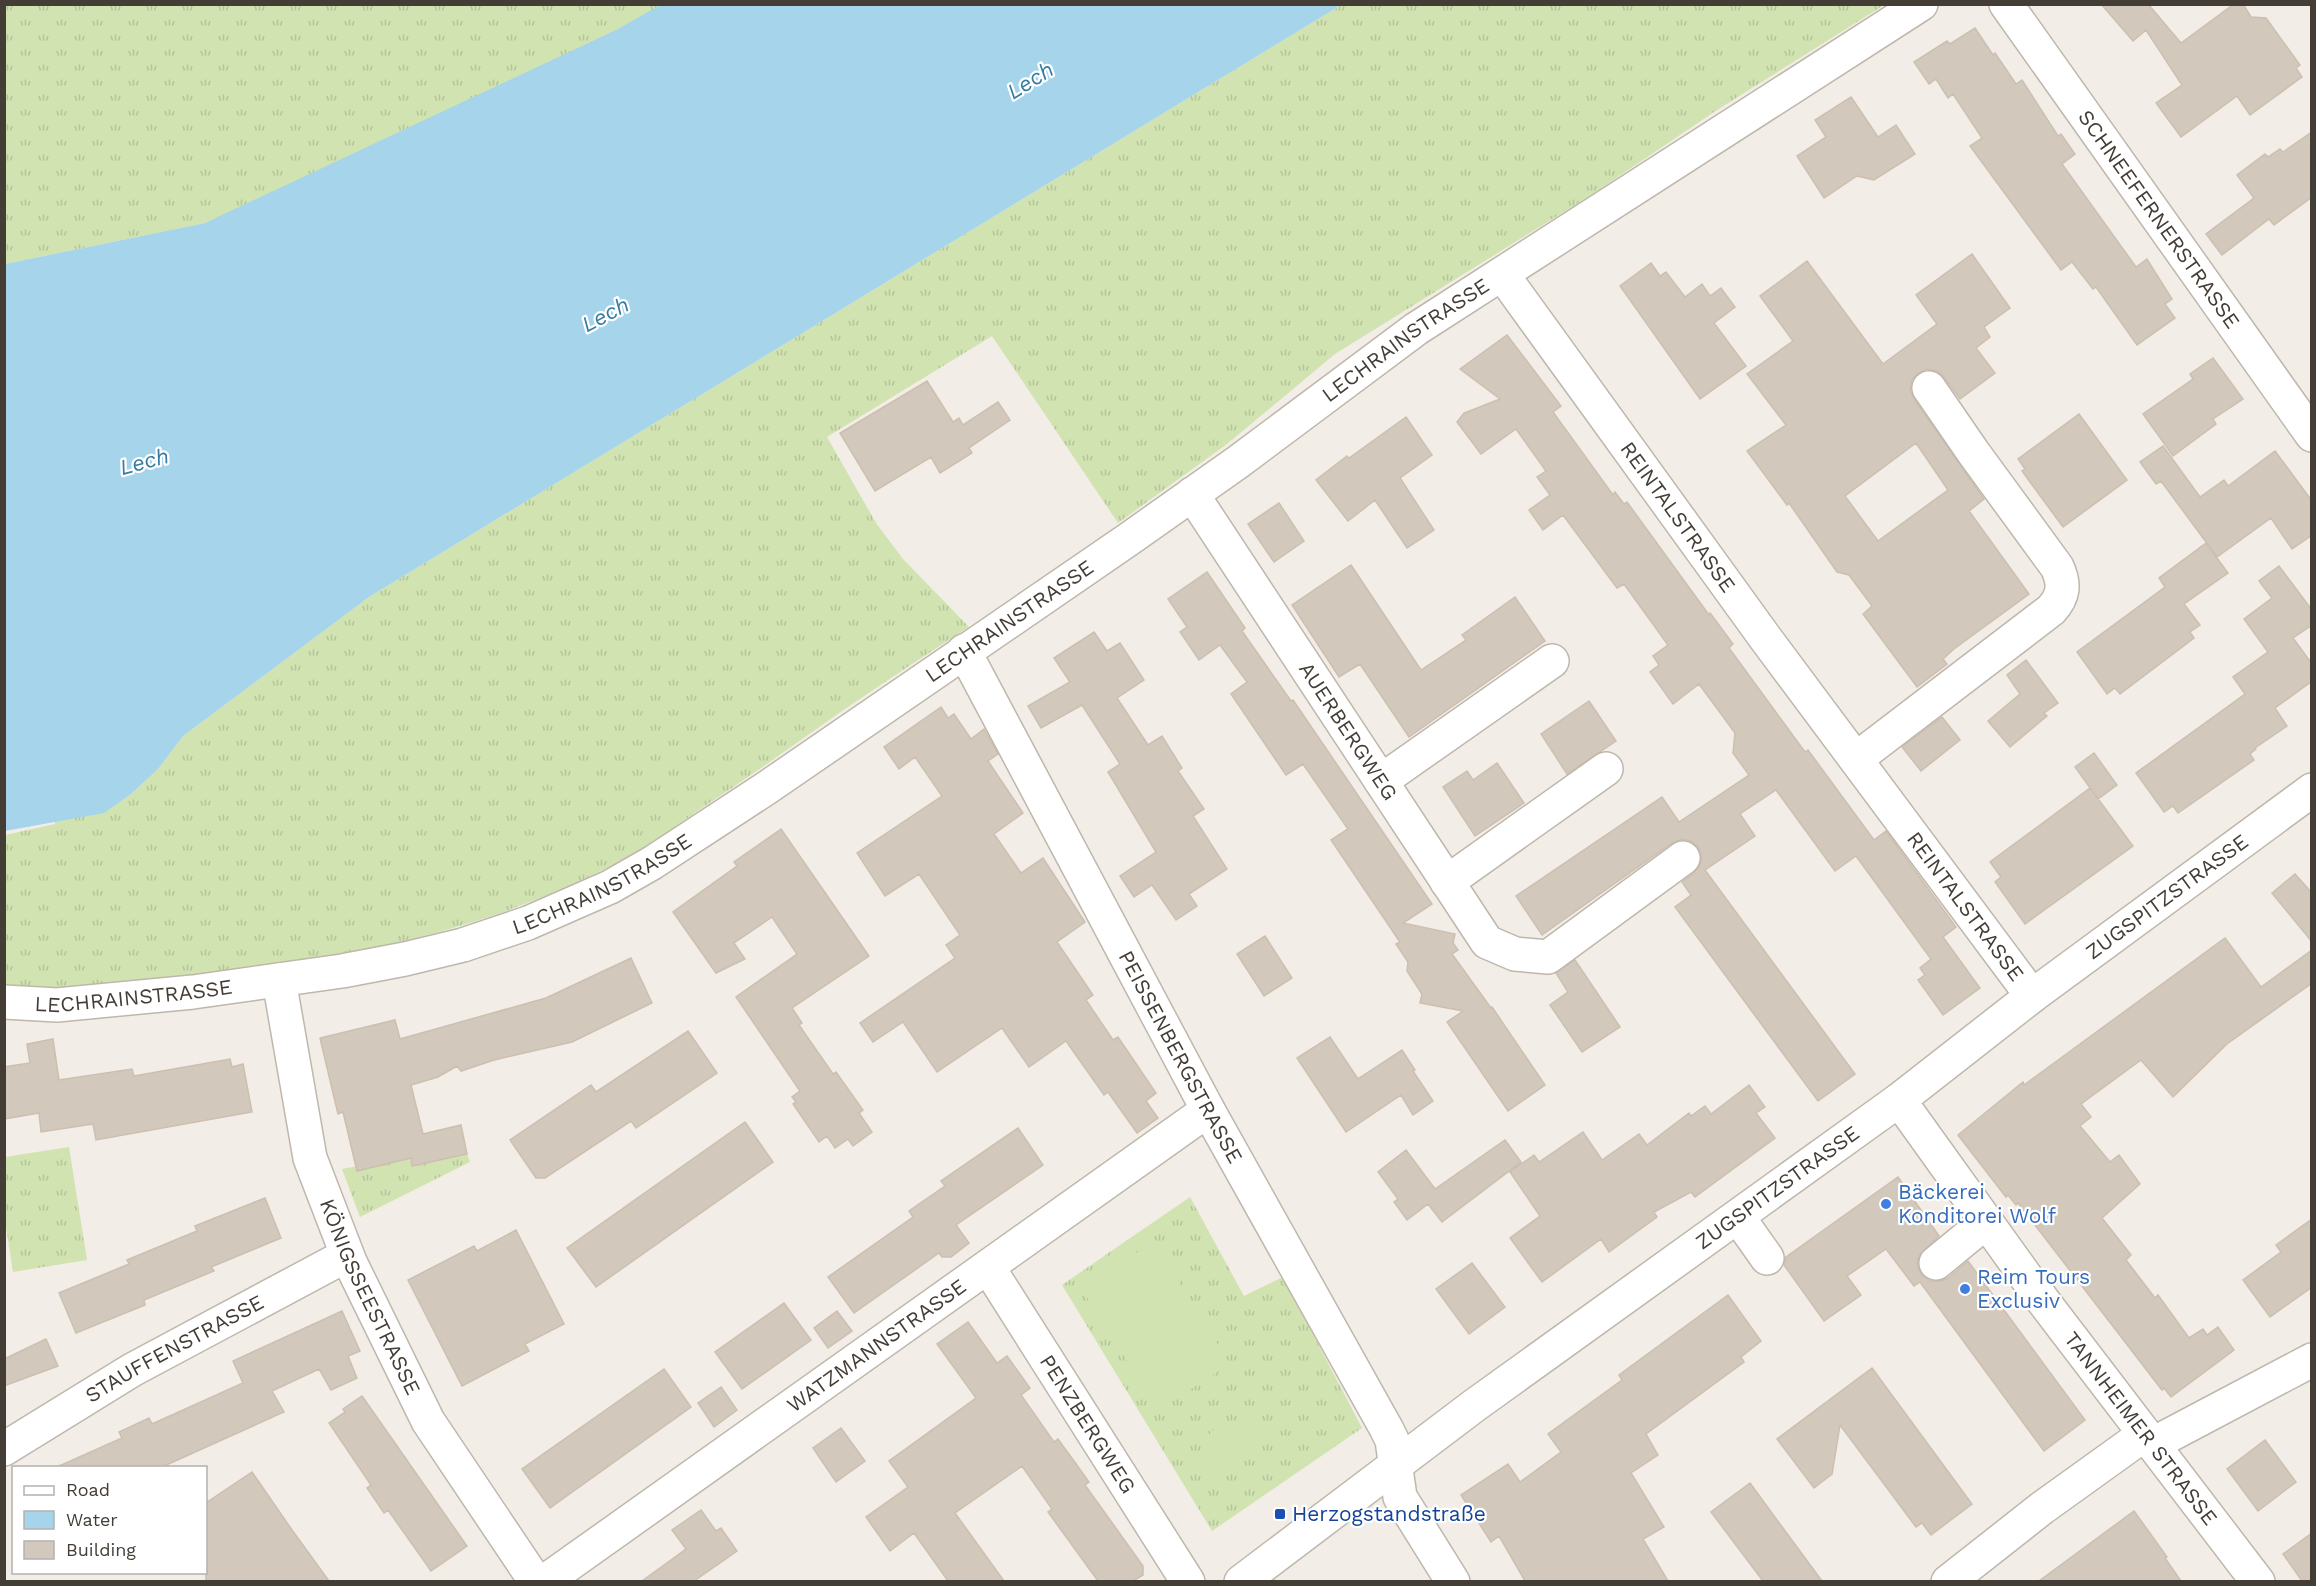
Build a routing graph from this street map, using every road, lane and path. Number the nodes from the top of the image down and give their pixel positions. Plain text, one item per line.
1 (1921, 4) edge
2 (2006, 4) edge
3 (1502, 274) junction
4 (1929, 388) dead end
5 (2312, 435) edge
6 (1192, 494) junction
7 (964, 651) junction
8 (1552, 662) dead end
9 (1856, 759) junction
10 (1606, 769) dead end
11 (1381, 781) junction
12 (2312, 790) edge
13 (1683, 858) dead end
14 (1448, 882) junction
15 (279, 980) junction
16 (2032, 996) junction
17 (4, 1002) edge
18 (1899, 1100) junction
19 (1208, 1110) junction
20 (1738, 1216) junction
21 (1986, 1222) junction
22 (347, 1255) junction
23 (1767, 1258) dead end
24 (1936, 1263) dead end
25 (988, 1267) junction
26 (2312, 1360) edge
27 (2149, 1439) junction
28 (4, 1449) edge
29 (1395, 1465) junction
30 (536, 1581) edge
31 (544, 1581) edge
32 (1188, 1581) edge
33 (1241, 1581) edge
34 (1453, 1581) edge
35 (1947, 1581) edge
36 (2258, 1581) edge

1 - 3 street, LECHRAINSTRASSE
2 - 5 street, SCHNEEFERNERSTRASSE
3 - 6 street, LECHRAINSTRASSE
3 - 9 street, REINTALSTRASSE
4 - 9 street
6 - 7 street, LECHRAINSTRASSE
6 - 11 street, AUERBERGWEG
7 - 15 street, LECHRAINSTRASSE
7 - 19 street, PEISSENBERGSTRASSE
8 - 11 street
9 - 16 street, REINTALSTRASSE
10 - 14 street
11 - 14 street, AUERBERGWEG
12 - 16 street, ZUGSPITZSTRASSE
13 - 14 street, AUERBERGWEG
15 - 17 street, LECHRAINSTRASSE
15 - 22 street, KÖNIGSSEESTRASSE
16 - 18 street, ZUGSPITZSTRASSE
18 - 20 street, ZUGSPITZSTRASSE
18 - 21 street, TANNHEIMER STRASSE
19 - 25 street, WATZMANNSTRASSE
19 - 29 street, PEISSENBERGSTRASSE
20 - 23 street
20 - 29 street, ZUGSPITZSTRASSE
21 - 24 street
21 - 27 street, TANNHEIMER STRASSE
22 - 28 street, STAUFFENSTRASSE
22 - 30 street, KÖNIGSSEESTRASSE
25 - 31 street, WATZMANNSTRASSE
25 - 32 street, PENZBERGWEG
26 - 27 street
27 - 35 street
27 - 36 street, TANNHEIMER STRASSE
29 - 33 street, ZUGSPITZSTRASSE
29 - 34 street

